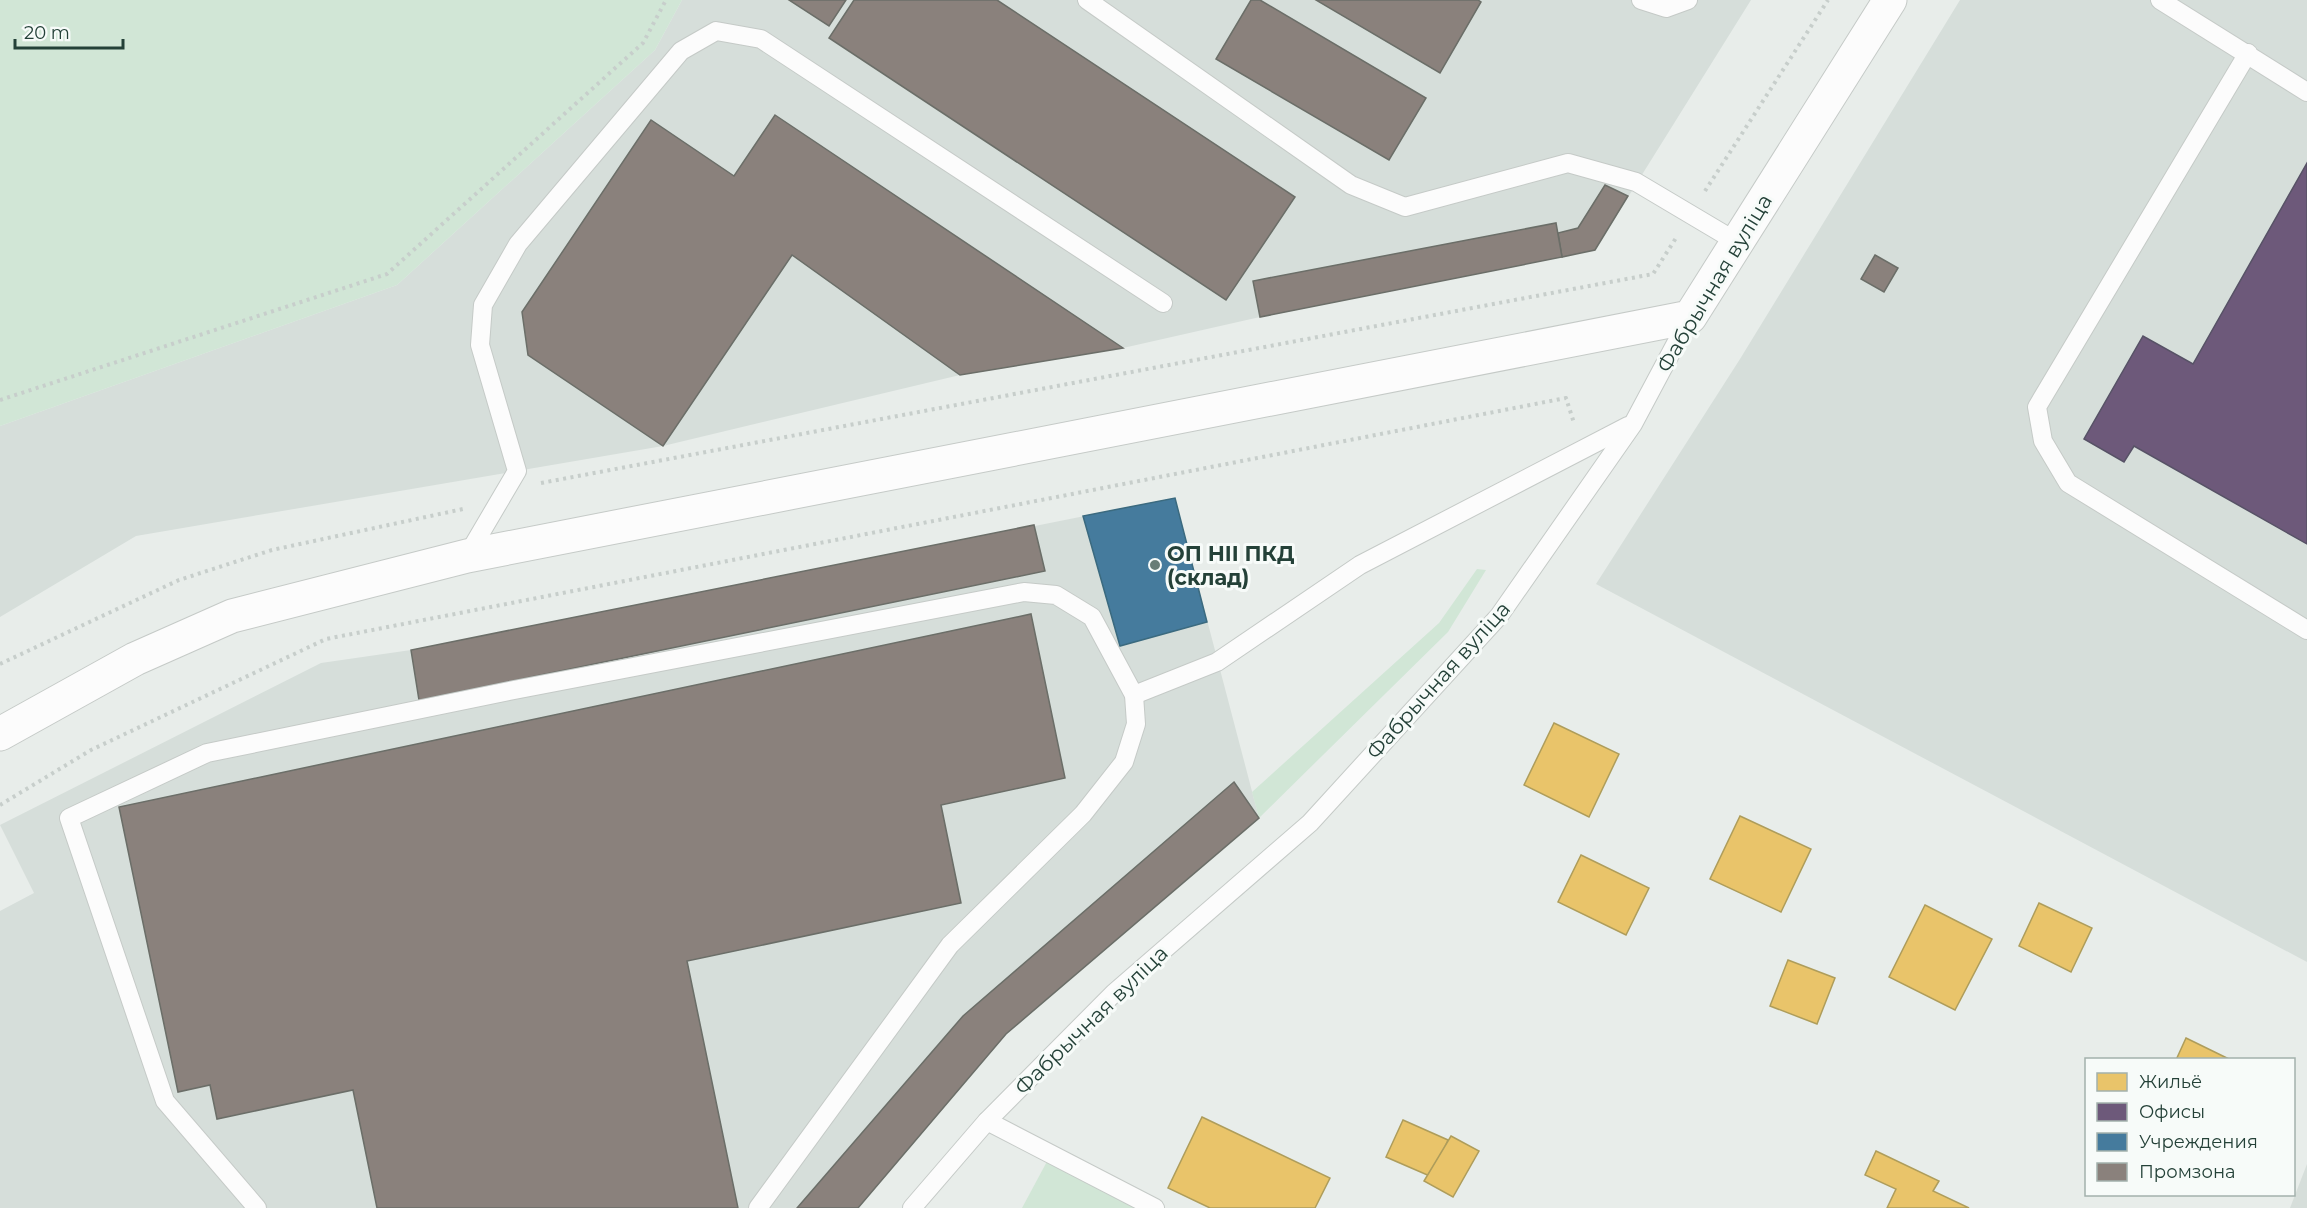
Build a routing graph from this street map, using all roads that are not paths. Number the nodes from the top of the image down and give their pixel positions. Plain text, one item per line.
1 (1087, 0) edge
2 (1641, 0) edge
3 (1688, 0) edge
4 (1890, 0) edge
5 (2160, 0) edge
6 (2248, 53) junction
7 (2307, 92) edge
8 (1737, 242) junction
9 (1162, 303) dead end
10 (1690, 317) junction
11 (1633, 424) junction
12 (467, 556) junction
13 (2307, 630) edge
14 (1134, 695) junction
15 (0, 734) edge
16 (987, 1121) junction
17 (257, 1208) edge
18 (758, 1208) edge
19 (912, 1208) edge
20 (1155, 1208) edge

1 - 8 lane
2 - 3 lane
4 - 8 street, Фабрычная вуліца
5 - 6 lane
6 - 7 lane
6 - 13 lane
8 - 10 street, Фабрычная вуліца
9 - 12 lane
10 - 11 lane, Фабрычная вуліца
10 - 12 street
11 - 14 lane
11 - 16 lane, Фабрычная вуліца
12 - 15 street
14 - 17 lane
14 - 18 lane
16 - 19 lane, Фабрычная вуліца
16 - 20 lane

